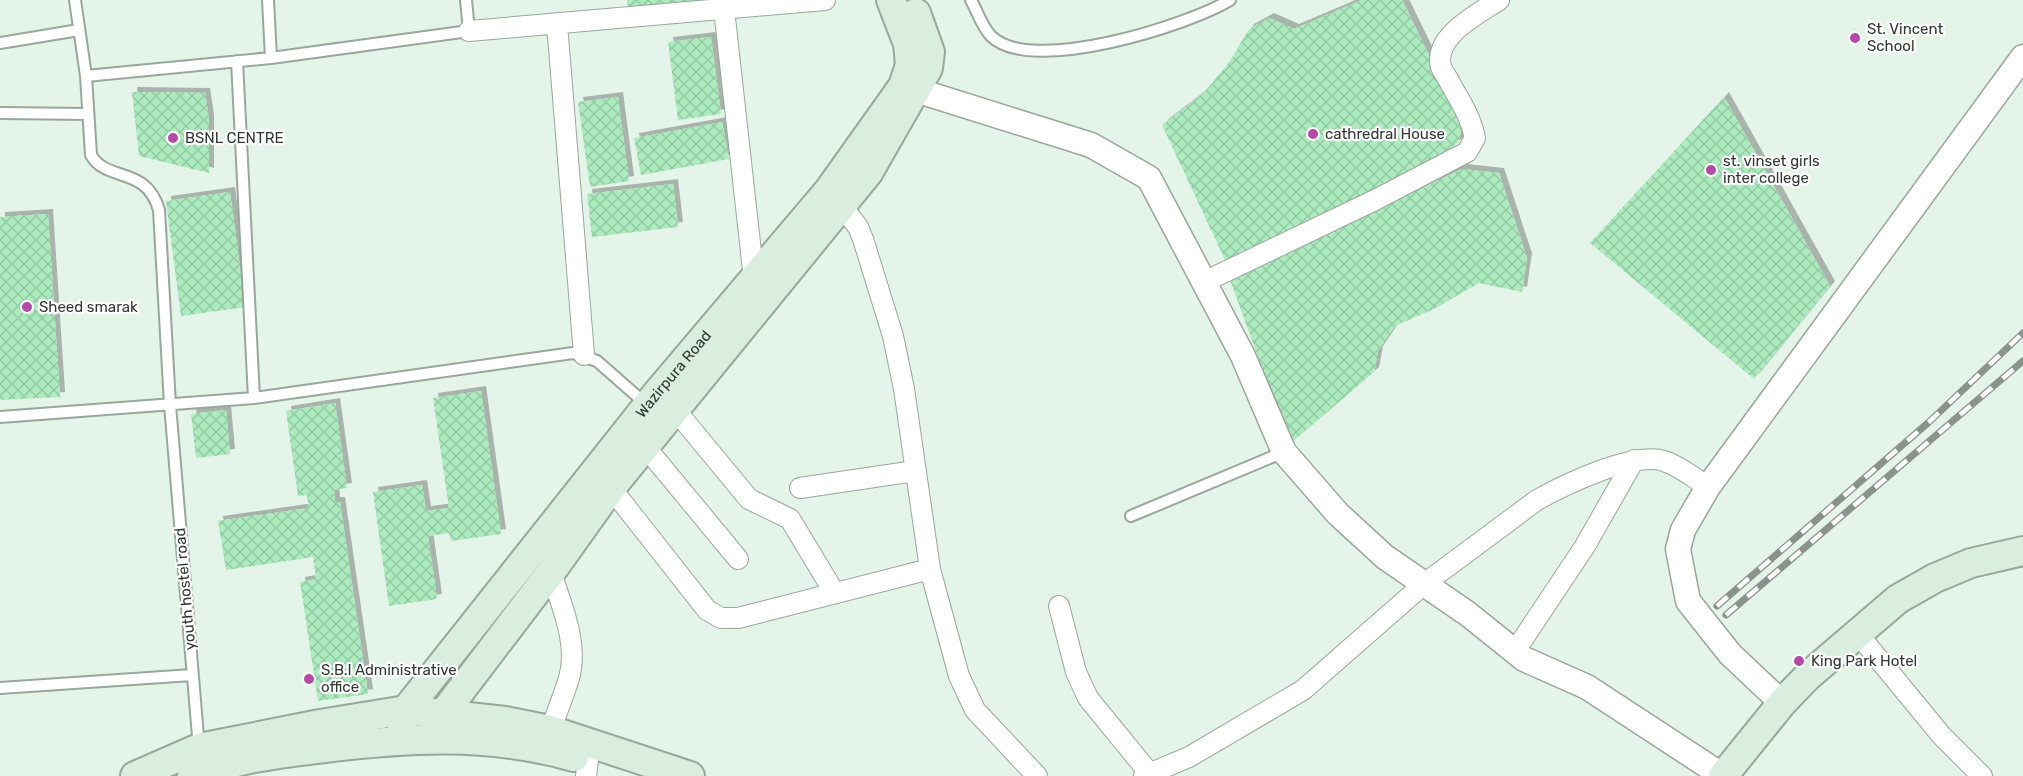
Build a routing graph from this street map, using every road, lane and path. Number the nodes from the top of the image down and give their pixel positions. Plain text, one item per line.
1 (75, 0) edge
2 (268, 0) edge
3 (466, 0) edge
4 (825, 0) edge
5 (891, 0) edge
6 (911, 0) edge
7 (971, 0) edge
8 (1230, 0) edge
9 (1499, 0) edge
10 (724, 9) junction
11 (557, 24) junction
12 (80, 30) junction
13 (469, 30) junction
14 (0, 43) edge
15 (2023, 57) edge
16 (272, 58) junction
17 (237, 62) junction
18 (86, 76) junction
19 (909, 88) junction
20 (0, 112) edge
21 (88, 114) junction
22 (835, 197) junction
23 (754, 279) junction
24 (1204, 282) junction
25 (584, 355) junction
26 (255, 398) junction
27 (170, 405) junction
28 (662, 407) junction
29 (0, 417) edge
30 (638, 438) junction
31 (1284, 452) junction
32 (1634, 460) junction
33 (915, 471) junction
34 (611, 488) junction
35 (800, 488) dead end
36 (1708, 488) junction
37 (1131, 516) dead end
38 (2023, 551) edge
39 (738, 558) dead end
40 (930, 569) junction
41 (551, 572) junction
42 (1424, 584) junction
43 (834, 592) junction
44 (1059, 606) dead end
45 (1857, 634) junction
46 (1515, 651) junction
47 (192, 675) junction
48 (0, 688) edge
49 (1782, 703) junction
50 (406, 710) junction
51 (440, 727) junction
52 (400, 739) junction
53 (548, 740) junction
54 (197, 766) edge
55 (587, 768) edge
56 (1147, 775) edge
57 (135, 776) edge
58 (633, 776) edge
59 (690, 776) edge
60 (1037, 776) edge
61 (1723, 776) edge
62 (1982, 776) edge

1 - 12 lane
2 - 16 lane
3 - 13 lane
4 - 10 street
5 - 19 main road, Wazirpura Road
6 - 19 main road, Wazirpura Road
7 - 8 lane
9 - 24 street
10 - 11 street
10 - 23 street
11 - 13 street
11 - 25 street
12 - 14 lane
12 - 18 lane
13 - 16 lane
15 - 36 street
16 - 17 lane
17 - 18 lane
17 - 26 lane
18 - 21 lane
19 - 22 main road, Wazirpura Road
19 - 24 street
20 - 21 lane
21 - 27 lane, youth hostel road
22 - 23 main road, Wazirpura Road
22 - 28 main road, Wazirpura Road
22 - 33 street
23 - 28 main road, Wazirpura Road
24 - 31 street
25 - 26 lane
25 - 28 lane
26 - 27 lane
27 - 29 lane
27 - 47 lane, youth hostel road
28 - 30 main road, Wazirpura Road
28 - 43 street
30 - 34 main road, Wazirpura Road
30 - 39 street
30 - 50 main road, Wazirpura Road
31 - 37 lane
31 - 42 street
32 - 36 street
32 - 42 street
32 - 46 street
33 - 35 street
33 - 40 street
34 - 41 main road, Wazirpura Road
34 - 43 street
36 - 49 street
38 - 45 main road
40 - 43 street
40 - 60 street
41 - 51 main road, Wazirpura Road
41 - 53 street
42 - 46 street
42 - 56 street
44 - 56 street
45 - 49 main road
45 - 62 street
46 - 61 street
47 - 48 lane
47 - 54 lane, youth hostel road
49 - 61 main road
50 - 51 main road
50 - 52 main road, Wazirpura Road
50 - 54 main road
51 - 52 main road
51 - 53 main road
52 - 54 main road
53 - 55 main road
53 - 59 main road
54 - 57 main road
55 - 58 main road

